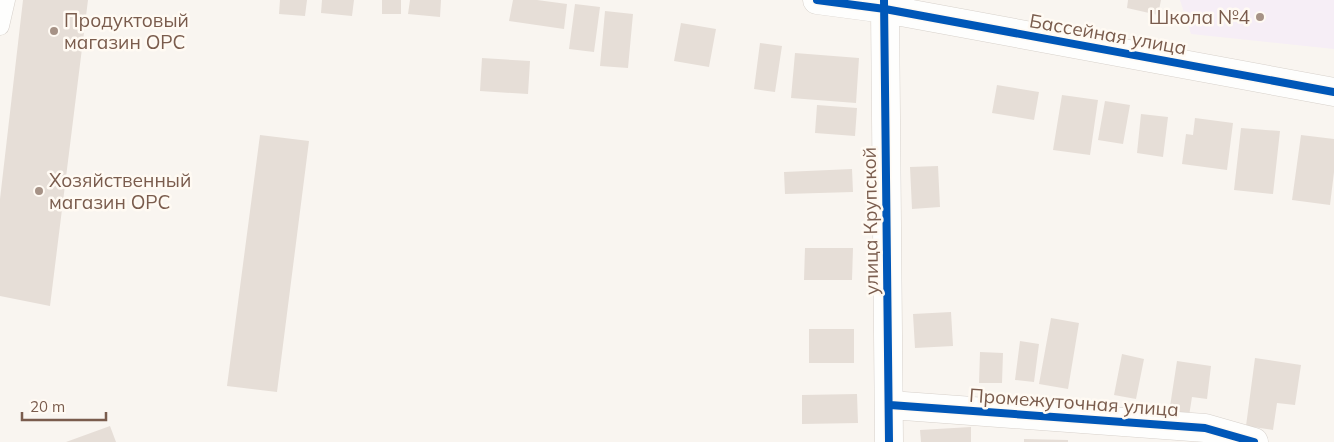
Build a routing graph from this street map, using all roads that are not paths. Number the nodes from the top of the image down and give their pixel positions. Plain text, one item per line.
1 (6, 0) edge
2 (816, 0) edge
3 (884, 5) edge
4 (0, 26) edge
5 (1334, 92) edge
6 (890, 405) junction
7 (889, 442) edge
8 (1254, 442) edge

1 - 4 lane
2 - 3 street, Бассейная улица
3 - 5 street, Бассейная улица
3 - 6 street, улица Крупской
6 - 7 street, улица Крупской
6 - 8 street, Промежуточная улица

